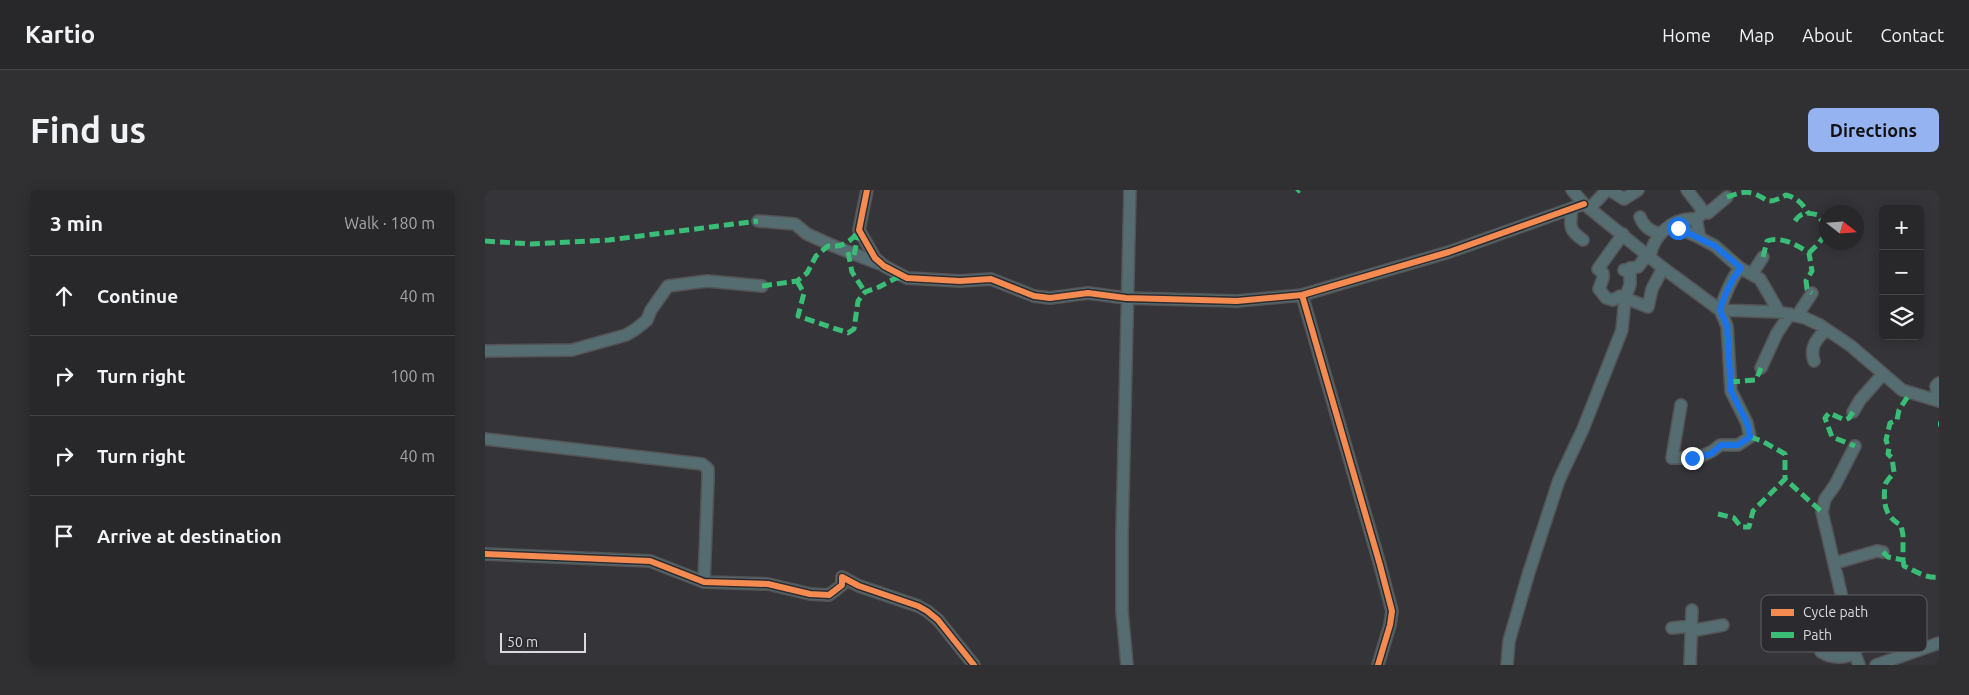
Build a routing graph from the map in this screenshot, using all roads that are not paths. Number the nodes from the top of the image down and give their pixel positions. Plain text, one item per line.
1 (867, 190) edge
2 (1130, 190) edge
3 (1572, 190) edge
4 (1608, 190) edge
5 (1638, 190) edge
6 (1687, 190) edge
7 (1727, 197) dead end
8 (1587, 206) junction
9 (1573, 208) junction
10 (1640, 216) dead end
11 (1700, 216) junction
12 (758, 221) dead end
13 (1670, 226) junction
14 (1623, 234) junction
15 (1660, 234) junction
16 (1700, 238) junction
17 (1583, 240) dead end
18 (1649, 256) junction
19 (1763, 257) dead end
20 (883, 266) junction
21 (1663, 268) junction
22 (1741, 268) junction
23 (1752, 274) junction
24 (762, 286) dead end
25 (1812, 293) dead end
26 (1303, 295) junction
27 (1126, 298) junction
28 (1625, 298) junction
29 (1720, 310) junction
30 (1779, 312) junction
31 (1794, 315) junction
32 (1827, 329) junction
33 (485, 351) edge
34 (1814, 361) dead end
35 (1761, 368) dead end
36 (1883, 374) junction
37 (1939, 383) edge
38 (1939, 401) edge
39 (1681, 405) dead end
40 (1853, 412) dead end
41 (485, 439) edge
42 (1855, 446) dead end
43 (1883, 552) dead end
44 (485, 554) edge
45 (1835, 563) junction
46 (704, 582) junction
47 (1842, 595) edge
48 (1692, 610) dead end
49 (1723, 625) dead end
50 (1672, 628) dead end
51 (1691, 628) junction
52 (1939, 643) edge
53 (1927, 648) edge
54 (1821, 652) joint
55 (1916, 652) edge
56 (1889, 663) edge
57 (1510, 664) edge
58 (973, 665) edge
59 (1127, 665) edge
60 (1378, 665) edge
61 (1690, 665) edge
62 (1823, 665) edge
63 (1859, 665) edge
64 (1876, 665) edge

1 - 20 street
2 - 27 street
3 - 8 street
4 - 5 street
4 - 8 street
6 - 11 street
7 - 11 street
8 - 9 street
8 - 14 street
9 - 17 street
9 - 26 street
10 - 15 street
11 - 13 street
11 - 16 street
12 - 20 street
13 - 15 street
13 - 16 street
14 - 18 street
14 - 28 street
15 - 18 street
16 - 22 street
18 - 21 street
18 - 28 street
19 - 23 street
20 - 27 street
21 - 28 street
21 - 29 street
22 - 23 street
22 - 29 street
23 - 30 street
24 - 33 street
25 - 31 street
26 - 27 street
26 - 60 street
27 - 59 street
28 - 57 street
29 - 30 street
29 - 39 street
30 - 31 street
31 - 32 street
31 - 35 street
32 - 34 street
32 - 36 street
36 - 38 street
36 - 40 street
37 - 38 street
41 - 46 street
42 - 45 street
43 - 45 street
44 - 46 street
45 - 47 street
46 - 58 street
48 - 51 street
49 - 51 street
50 - 51 street
51 - 61 street
52 - 53 street
54 - 62 street
54 - 63 street
55 - 56 street
56 - 64 street

